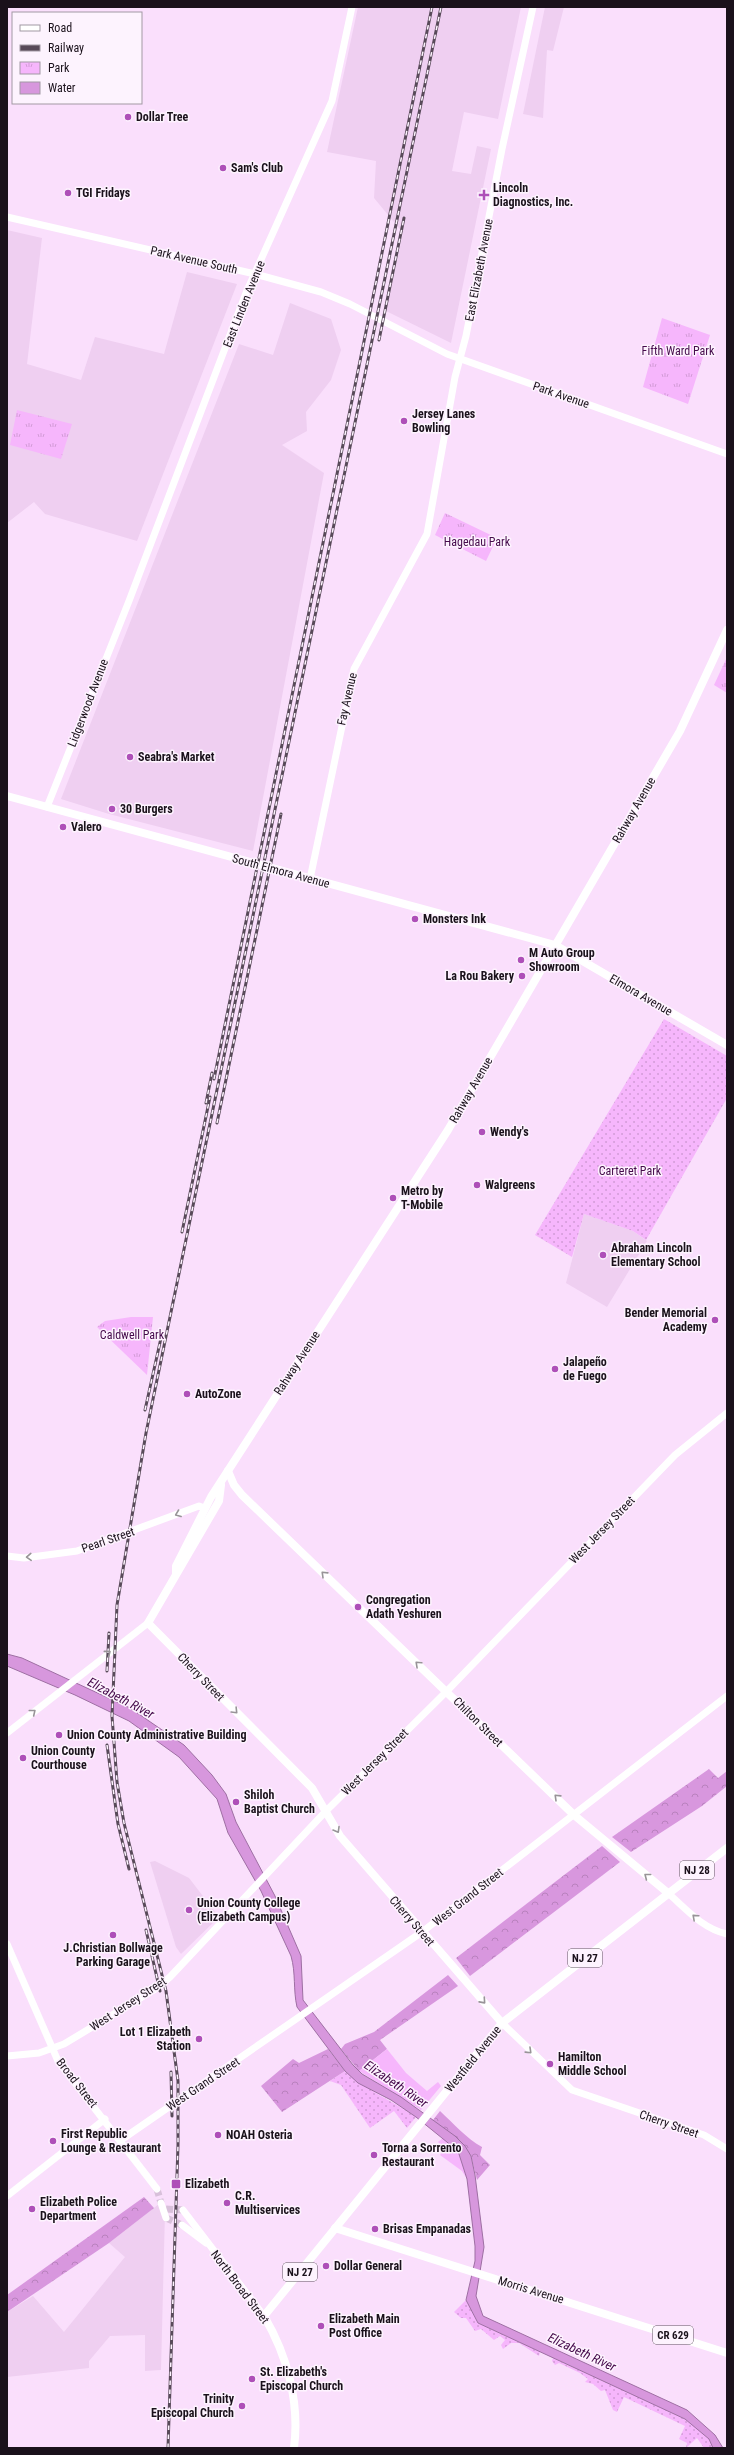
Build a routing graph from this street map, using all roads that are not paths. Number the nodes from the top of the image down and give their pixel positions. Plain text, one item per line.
1 (352, 7) edge
2 (533, 7) edge
3 (7, 217) edge
4 (255, 274) junction
5 (398, 329) joint
6 (460, 358) junction
7 (727, 454) edge
8 (426, 534) joint
9 (129, 601) joint
10 (727, 630) edge
11 (7, 796) edge
12 (47, 807) junction
13 (310, 879) junction
14 (555, 945) junction
15 (727, 1045) edge
16 (727, 1413) edge
17 (228, 1471) junction
18 (222, 1484) junction
19 (241, 1494) junction
20 (204, 1508) junction
21 (199, 1537) junction
22 (7, 1556) edge
23 (176, 1573) junction
24 (148, 1623) junction
25 (447, 1691) junction
26 (727, 1696) edge
27 (7, 1733) edge
28 (326, 1811) junction
29 (574, 1814) junction
30 (727, 1848) edge
31 (668, 1893) junction
32 (422, 1932) junction
33 (727, 1934) edge
34 (7, 1944) edge
35 (502, 2024) junction
36 (52, 2048) junction
37 (7, 2056) edge
38 (105, 2118) junction
39 (121, 2140) junction
40 (727, 2149) edge
41 (158, 2189) tunnel mouth
42 (7, 2196) edge
43 (163, 2207) tunnel mouth
44 (183, 2210) dead end
45 (166, 2218) dead end
46 (182, 2225) tunnel mouth
47 (335, 2228) junction
48 (207, 2244) junction
49 (264, 2316) junction
50 (727, 2352) edge
51 (294, 2448) edge

1 - 4 street, East Linden Avenue
2 - 6 street, East Elizabeth Avenue
3 - 4 street, Park Avenue South
4 - 5 street, Park Avenue South
4 - 9 street, East Linden Avenue
5 - 6 street, Park Avenue
6 - 7 street, Park Avenue
6 - 8 street, East Elizabeth Avenue
8 - 13 street, Fay Avenue
9 - 12 street, Lidgerwood Avenue
10 - 14 main road, Rahway Avenue
11 - 12 main road, South Elmora Avenue
12 - 13 main road, South Elmora Avenue
13 - 14 main road, South Elmora Avenue
14 - 15 main road, Elmora Avenue
14 - 17 main road, Rahway Avenue
16 - 25 street, West Jersey Street
17 - 18 main road, Rahway Avenue
17 - 19 main road, Chilton Street
18 - 19 main road, Chilton Street
18 - 20 main road, Rahway Avenue
18 - 21 main road, Rahway Avenue
25 -> 19 main road, Chilton Street
20 - 21 main road
20 -> 22 street, Pearl Street
20 - 23 main road, Rahway Avenue
21 - 23 main road, Rahway Avenue
23 - 24 main road, Rahway Avenue
27 -> 24 street, Rahway Avenue
24 -> 28 main road, Cherry Street
25 - 28 street, West Jersey Street
29 -> 25 main road, Chilton Street
26 - 29 street, West Grand Street
28 -> 32 main road, Cherry Street
28 - 36 street, West Jersey Street
31 -> 29 main road, Chilton Street
29 - 32 street, West Grand Street
30 - 31 main road, Westfield Avenue / NJ 28
33 -> 31 street, Chilton Street
31 - 35 main road, Westfield Avenue / NJ 27
32 -> 35 main road, Cherry Street
32 - 39 street, West Grand Street
34 - 36 street, Broad Street
35 -> 40 street, Cherry Street
35 - 47 main road, Westfield Avenue / NJ 27
36 - 37 street, West Jersey Street
36 - 38 street, Broad Street
38 - 39 street, Broad Street
38 - 42 street
39 - 41 street, Broad Street
43 - 45 street
44 - 48 street, North Broad Street
46 - 48 street, North Broad Street
47 - 49 main road, Westfield Avenue / NJ 27
47 - 50 main road, Morris Avenue / CR 629
48 - 49 street, North Broad Street
49 - 51 main road, North Broad Street

